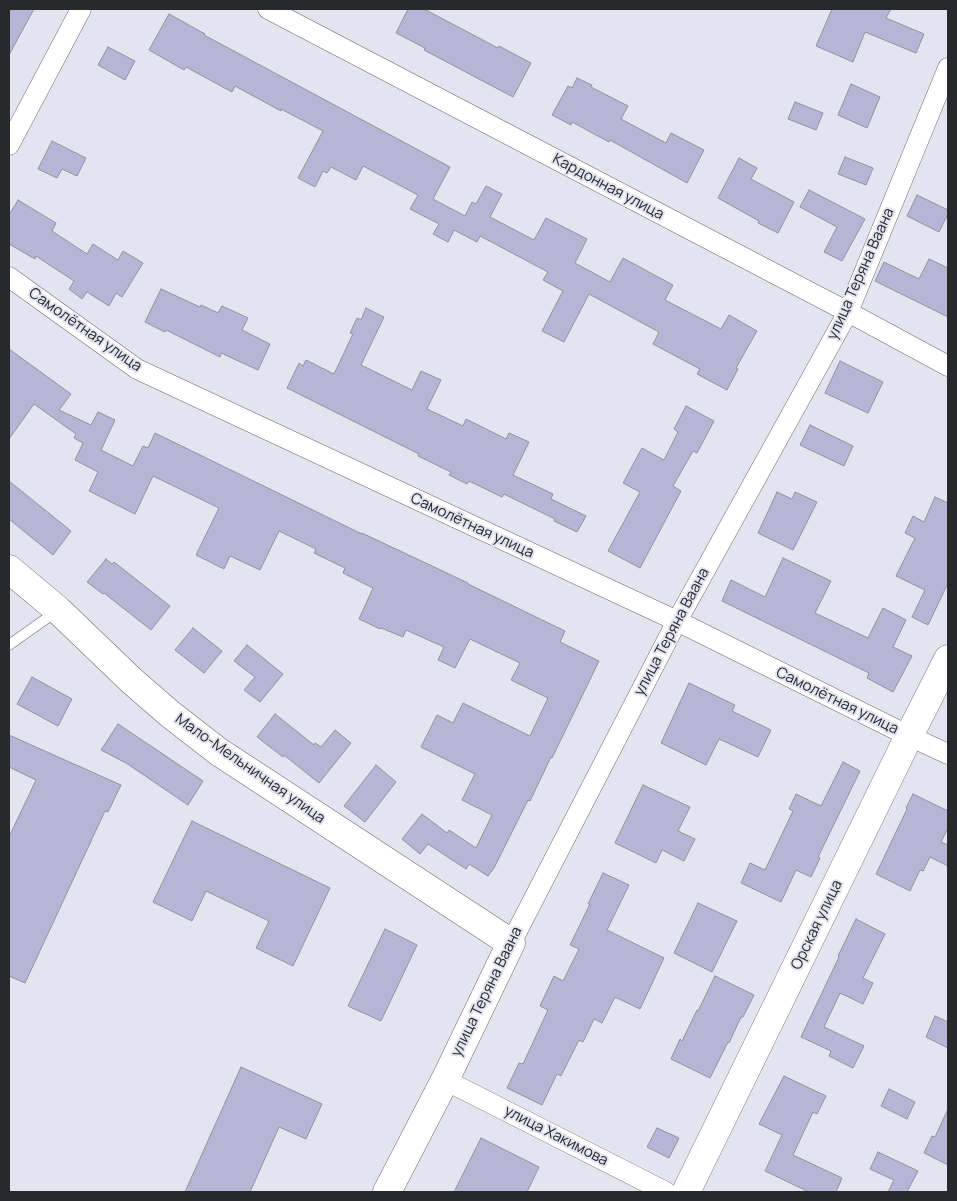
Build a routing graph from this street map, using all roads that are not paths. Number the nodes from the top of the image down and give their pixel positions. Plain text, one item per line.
1 (81, 9) edge
2 (268, 9) edge
3 (948, 68) edge
4 (9, 145) edge
5 (9, 277) edge
6 (848, 312) junction
7 (948, 366) edge
8 (9, 569) edge
9 (58, 610) junction
10 (677, 621) junction
11 (9, 645) edge
12 (948, 661) edge
13 (909, 736) junction
14 (948, 754) edge
15 (511, 943) junction
16 (445, 1080) junction
17 (387, 1192) edge
18 (666, 1192) edge
19 (686, 1192) edge

1 - 4 street
2 - 6 street, Кардонная улица
3 - 6 street, улица Теряна Ваана
5 - 10 street, Самолётная улица
6 - 7 street, Кардонная улица
6 - 10 street, улица Теряна Ваана
8 - 9 street, Мало-Мельничная улица
9 - 11 lane
9 - 15 street, Мало-Мельничная улица
10 - 13 street, Самолётная улица
10 - 15 street, улица Теряна Ваана
12 - 13 street, Орская улица
13 - 14 street, Самолётная улица
13 - 19 street, Орская улица
15 - 16 street, улица Теряна Ваана
16 - 17 street, улица Теряна Ваана
16 - 18 street, улица Хакимова

